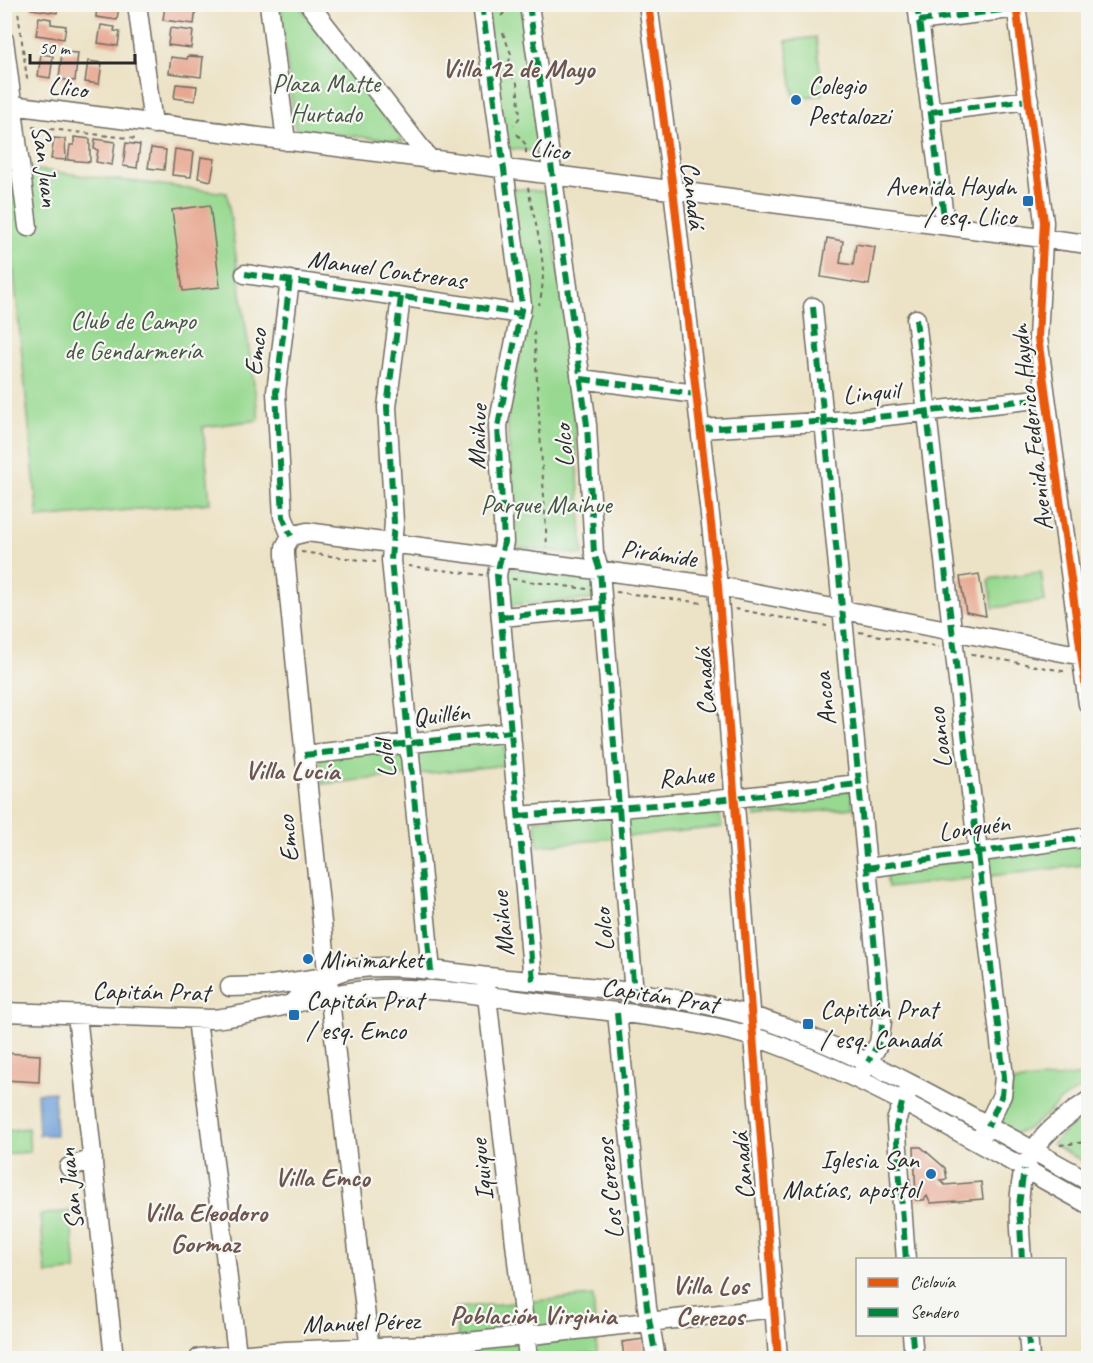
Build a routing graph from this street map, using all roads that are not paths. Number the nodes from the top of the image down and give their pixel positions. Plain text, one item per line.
1 (137, 4) edge
2 (269, 4) edge
3 (309, 4) edge
4 (482, 4) edge
5 (529, 4) edge
6 (648, 4) edge
7 (1017, 6) edge
8 (918, 13) edge
9 (4, 40) edge
10 (1029, 100) junction
11 (9, 104) edge
12 (931, 112) junction
13 (153, 124) junction
14 (286, 141) junction
15 (431, 160) junction
16 (503, 169) junction
17 (552, 175) junction
18 (673, 189) junction
19 (945, 225) junction
20 (28, 227) dead end
21 (1045, 238) junction
22 (1089, 244) edge
23 (245, 274) dead end
24 (290, 280) junction
25 (401, 297) junction
26 (813, 307) dead end
27 (521, 314) junction
28 (916, 320) dead end
29 (581, 379) junction
30 (696, 394) junction
31 (1046, 398) junction
32 (927, 412) junction
33 (824, 422) junction
34 (700, 429) junction
35 (393, 543) junction
36 (293, 544) junction
37 (501, 557) junction
38 (600, 571) junction
39 (718, 586) junction
40 (602, 599) junction
41 (842, 611) junction
42 (501, 617) junction
43 (952, 632) junction
44 (1085, 656) edge
45 (1089, 704) edge
46 (511, 732) junction
47 (409, 743) junction
48 (304, 755) junction
49 (858, 784) junction
50 (734, 797) junction
51 (619, 808) junction
52 (519, 816) junction
53 (1089, 837) edge
54 (978, 853) junction
55 (867, 868) junction
56 (431, 971) junction
57 (485, 976) junction
58 (327, 977) junction
59 (533, 981) junction
60 (230, 987) dead end
61 (634, 994) junction
62 (328, 996) junction
63 (487, 997) junction
64 (294, 1002) junction
65 (4, 1012) edge
66 (617, 1013) junction
67 (77, 1015) junction
68 (751, 1015) junction
69 (198, 1019) junction
70 (753, 1037) junction
71 (868, 1062) junction
72 (857, 1081) junction
73 (911, 1085) junction
74 (1089, 1101) edge
75 (902, 1103) junction
76 (988, 1126) junction
77 (977, 1144) junction
78 (1031, 1150) junction
79 (93, 1159) junction
80 (69, 1167) dead end
81 (1024, 1169) junction
82 (1089, 1181) edge
83 (1089, 1204) edge
84 (906, 1258) edge
85 (1022, 1258) edge
86 (774, 1308) junction
87 (650, 1322) junction
88 (525, 1336) junction
89 (912, 1336) edge
90 (1028, 1336) edge
91 (370, 1353) edge
92 (237, 1354) junction
93 (114, 1359) edge
94 (199, 1359) edge
95 (528, 1359) edge
96 (656, 1359) edge
97 (778, 1359) edge
98 (914, 1359) edge
99 (1030, 1359) edge

1 - 13 street
2 - 14 street
3 - 15 street
4 - 16 street, Maihue
5 - 17 street, Lolco
6 - 18 street, Canadá
7 - 8 street
7 - 10 street, Avenida Federico Haydn
8 - 12 street
9 - 11 street, San Juan
10 - 12 street
10 - 21 street, Avenida Federico Haydn
11 - 13 street, Llico
11 - 20 street, San Juan
12 - 19 street
13 - 14 street, Llico
14 - 15 street, Llico
15 - 16 street, Llico
16 - 17 street, Llico
16 - 27 street, Maihue
17 - 18 street, Llico
17 - 29 street, Lolco
18 - 19 street, Llico
18 - 30 street, Canadá
19 - 21 street, Llico
21 - 22 street, Llico
21 - 31 street, Avenida Federico Haydn
23 - 24 street, Manuel Contreras
24 - 25 street, Manuel Contreras
24 - 36 street, Emco
25 - 27 street, Manuel Contreras
25 - 35 street, Lolol
26 - 33 street, Ancoa
27 - 37 street, Maihue
28 - 32 street, Loanco
29 - 30 street
29 - 38 street, Lolco
30 - 34 street, Canadá
31 - 32 street, Linquil
31 - 44 street, Avenida Federico Haydn
32 - 33 street, Linquil
32 - 43 street, Loanco
33 - 34 street, Linquil
33 - 41 street, Ancoa
34 - 39 street, Canadá
35 - 36 street, Pirámide
35 - 37 street, Pirámide
35 - 47 street, Lolol
36 - 48 street, Emco
37 - 38 street, Pirámide
37 - 42 street, Maihue
38 - 39 street, Pirámide
38 - 40 street, Lolco
39 - 41 street, Pirámide
39 - 50 street, Canadá
40 - 42 street
40 - 51 street, Lolco
41 - 43 street, Pirámide
41 - 49 street, Ancoa
42 - 46 street, Maihue
43 - 44 street, Pirámide
43 - 54 street, Loanco
44 - 45 street, Avenida Federico Haydn
46 - 47 street, Quillén
46 - 52 street, Maihue
47 - 48 street, Quillén
47 - 56 street, Lolol
48 - 58 street, Emco
49 - 50 street, Rahue
49 - 55 street, Ancoa
50 - 51 street, Rahue
50 - 68 street, Canadá
51 - 52 street, Rahue
51 - 61 street, Lolco
52 - 59 street, Maihue
53 - 54 street, Lonquén
54 - 55 street, Lonquén
54 - 76 street, Loanco
55 - 71 street, Ancoa
56 - 57 street, Capitán Prat
56 - 58 street, Capitán Prat
57 - 59 street, Capitán Prat
57 - 63 street, Iquique
58 - 60 street, Capitán Prat
58 - 62 street, Emco
58 - 64 street, Capitán Prat
59 - 61 street, Capitán Prat
61 - 68 street, Capitán Prat
62 - 63 street, Capitán Prat
62 - 64 street, Capitán Prat
62 - 91 street, Emco
63 - 66 street, Capitán Prat
63 - 88 street, Iquique
64 - 69 street, Capitán Prat
65 - 67 street, Capitán Prat
66 - 70 street, Capitán Prat
66 - 87 street, Los Cerezos
67 - 69 street, Capitán Prat
67 - 79 street, San Juan
68 - 70 street, Canadá
68 - 71 street, Capitán Prat
69 - 92 street
70 - 72 street, Capitán Prat
70 - 86 street, Canadá
71 - 72 street, Ancoa
71 - 73 street, Capitán Prat
72 - 75 street, Capitán Prat
73 - 75 street
73 - 76 street, Capitán Prat
74 - 78 street
75 - 77 street, Capitán Prat
75 - 84 street
76 - 77 street, Loanco
76 - 78 street, Capitán Prat
77 - 81 street, Capitán Prat
78 - 81 street
78 - 82 street, Capitán Prat
79 - 80 street
79 - 93 street, San Juan
81 - 83 street, Capitán Prat
81 - 85 street
86 - 87 street, Manuel Pérez
86 - 97 street, Canadá
87 - 88 street, Manuel Pérez
87 - 96 street, Los Cerezos
88 - 91 street, Manuel Pérez
88 - 95 street, Iquique
89 - 98 street
90 - 99 street
91 - 92 street, Manuel Pérez
92 - 94 street, Manuel Pérez

